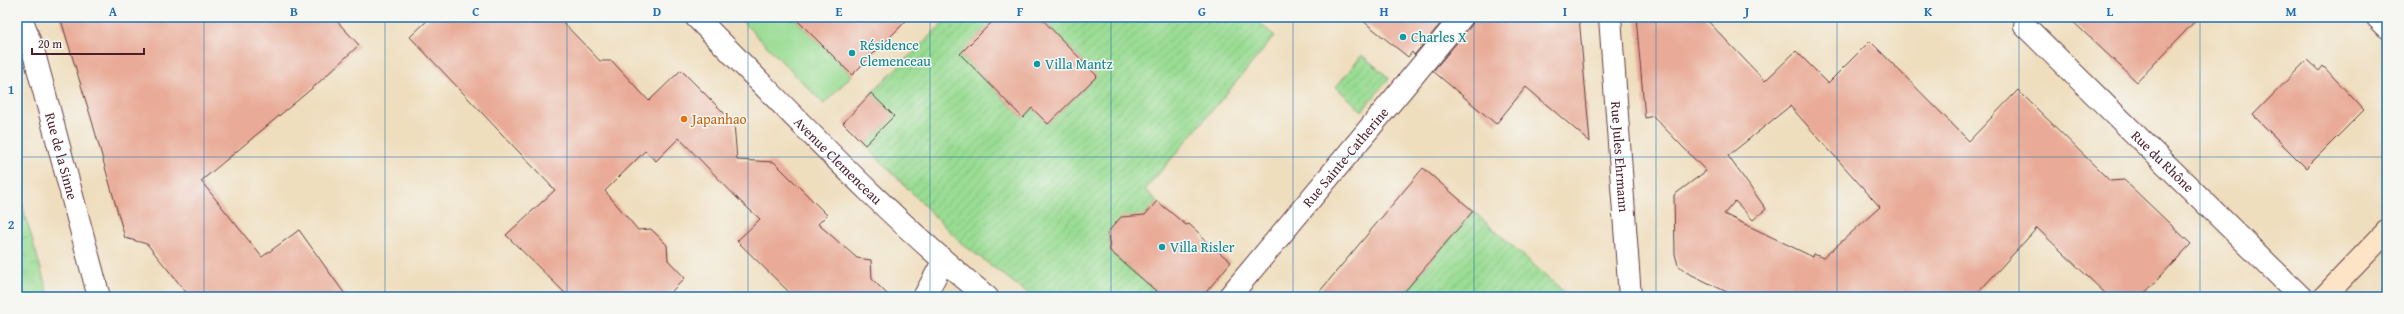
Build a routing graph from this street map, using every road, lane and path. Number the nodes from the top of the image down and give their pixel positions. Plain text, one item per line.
1 (21, 17) edge
2 (696, 17) edge
3 (1462, 17) edge
4 (1610, 17) edge
5 (2377, 17) edge
6 (2025, 26) dead end
7 (2387, 27) edge
8 (2387, 231) edge
9 (943, 262) junction
10 (99, 297) edge
11 (924, 297) edge
12 (987, 297) edge
13 (1229, 297) edge
14 (1630, 297) edge
15 (2301, 297) edge
16 (2324, 297) edge

1 - 10 street, Rue de la Sinne
2 - 9 street, Avenue Clemenceau
3 - 13 street, Rue Sainte-Catherine
4 - 14 street, Rue Jules Ehrmann
5 - 7 street
6 - 15 street, Rue du Rhône
8 - 16 main road
9 - 11 street
9 - 12 street, Avenue Clemenceau

